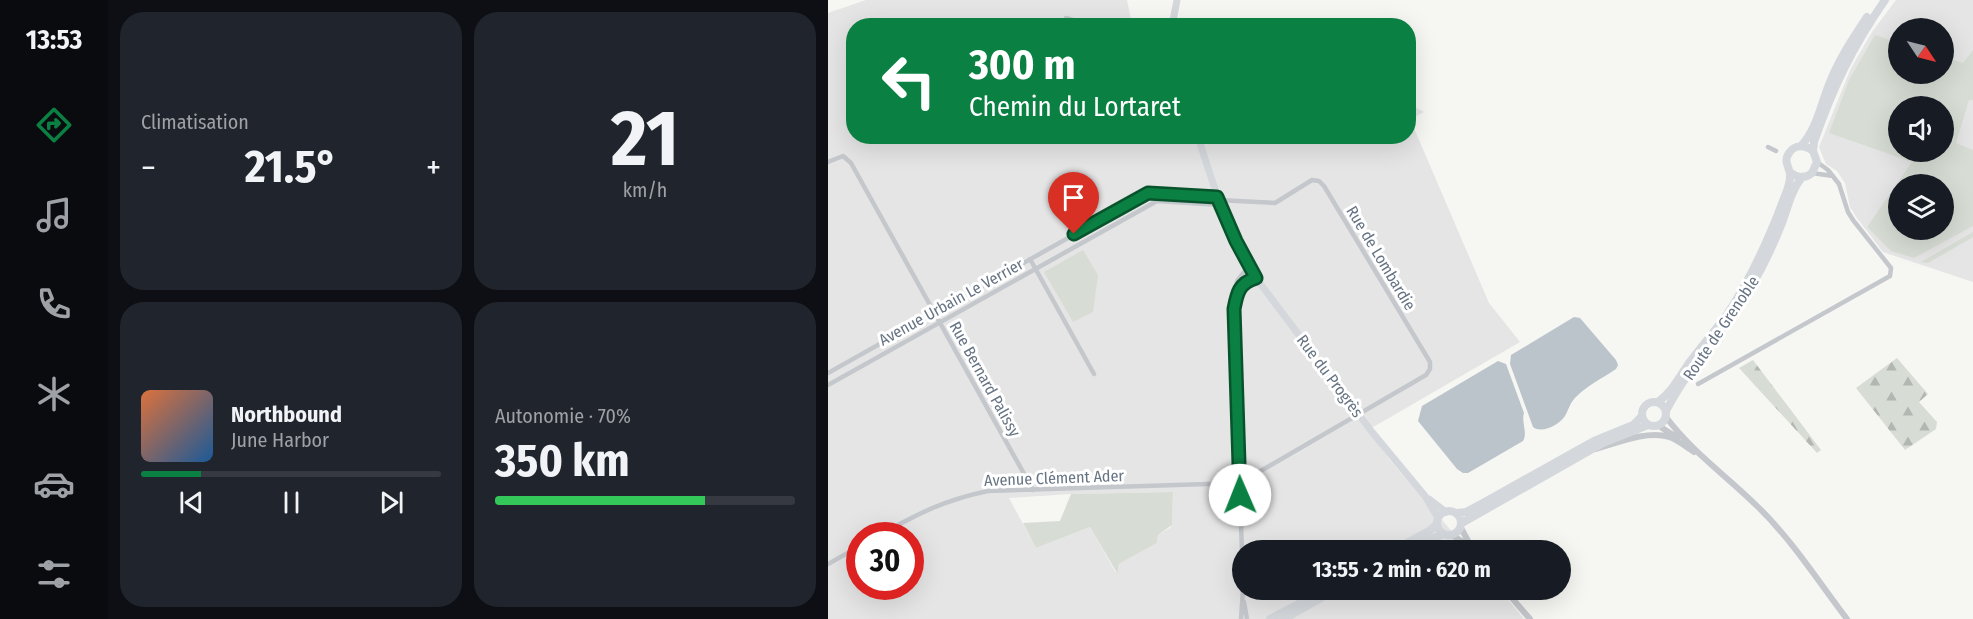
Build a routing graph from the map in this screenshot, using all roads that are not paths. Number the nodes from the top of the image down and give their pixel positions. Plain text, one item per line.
1 (1177, 0) edge
2 (1883, 0) edge
3 (1174, 18) edge
4 (1200, 144) edge
5 (1801, 146) junction
6 (1767, 147) dead end
7 (1776, 151) dead end
8 (1813, 151) junction
9 (828, 162) edge
10 (1817, 162) junction
11 (1790, 172) junction
12 (1812, 173) junction
13 (1833, 176) junction
14 (1802, 177) junction
15 (1218, 201) junction
16 (1030, 259) junction
17 (1249, 266) junction
18 (1035, 269) junction
19 (1256, 278) junction
20 (1234, 309) junction
21 (934, 312) junction
22 (940, 323) junction
23 (828, 373) edge
24 (1094, 374) dead end
25 (828, 384) edge
26 (1698, 384) dead end
27 (1658, 402) junction
28 (1359, 414) junction
29 (1666, 414) junction
30 (1642, 416) junction
31 (1648, 425) junction
32 (1659, 426) junction
33 (1590, 451) junction
34 (1704, 458) junction
35 (1240, 483) junction
36 (1033, 490) junction
37 (1425, 496) junction
38 (1446, 512) junction
39 (1456, 513) junction
40 (1438, 521) junction
41 (904, 522) edge
42 (1461, 526) junction
43 (1443, 534) junction
44 (1452, 535) junction
45 (1242, 540) edge
46 (1412, 540) edge
47 (1429, 540) edge
48 (1459, 540) edge
49 (1467, 540) edge
50 (846, 554) edge
51 (828, 564) edge
52 (1243, 600) joint
53 (1306, 600) edge
54 (1317, 600) edge
55 (1514, 600) edge
56 (1241, 619) edge
57 (1248, 619) edge
58 (1270, 619) edge
59 (1284, 619) edge
60 (1530, 619) edge
61 (1846, 619) edge

1 - 3 main road
2 - 5 main road
2 - 8 main road
4 - 15 main road, Rue du Progrès
5 - 8 main road
5 - 11 main road
6 - 7 street
8 - 10 main road
9 - 21 street, Rue Bernard Palissy
10 - 12 main road
10 - 13 street
11 - 14 main road
11 - 27 main road, Route de Grenoble
12 - 13 street
12 - 14 main road
13 - 26 street
14 - 29 main road, Route de Grenoble
15 - 16 street, Avenue Urbain Le Verrier
15 - 17 main road, Rue du Progrès
15 - 18 street, Avenue Urbain Le Verrier
15 - 28 street, Rue de Lombardie
16 - 18 street
16 - 21 street, Avenue Urbain Le Verrier
17 - 19 main road, Rue du Progrès
17 - 20 street
18 - 22 street, Avenue Urbain Le Verrier
18 - 24 street
19 - 20 street
19 - 28 main road, Rue du Progrès
20 - 35 street
21 - 22 street, Rue Bernard Palissy
21 - 23 street, Avenue Urbain Le Verrier
22 - 25 street, Avenue Urbain Le Verrier
22 - 36 street, Rue Bernard Palissy
27 - 29 main road
27 - 30 main road
28 - 35 street
28 - 37 main road, Rue du Progrès
29 - 32 main road
29 - 34 street
30 - 31 main road
30 - 39 main road
31 - 32 main road
31 - 33 main road
32 - 34 street
33 - 34 street
33 - 42 main road
34 - 61 street
35 - 36 street, Avenue Clément Ader
35 - 45 street
36 - 41 street, Avenue Clément Ader
37 - 38 main road, Rue du Progrès
37 - 40 main road, Rue du Progrès
38 - 39 main road
38 - 40 main road
39 - 42 main road
40 - 43 main road
40 - 46 main road
42 - 44 main road
42 - 49 street
43 - 44 main road
43 - 47 main road
44 - 48 street
50 - 51 street
52 - 56 street
52 - 57 street
53 - 58 main road
54 - 59 main road
55 - 60 street

